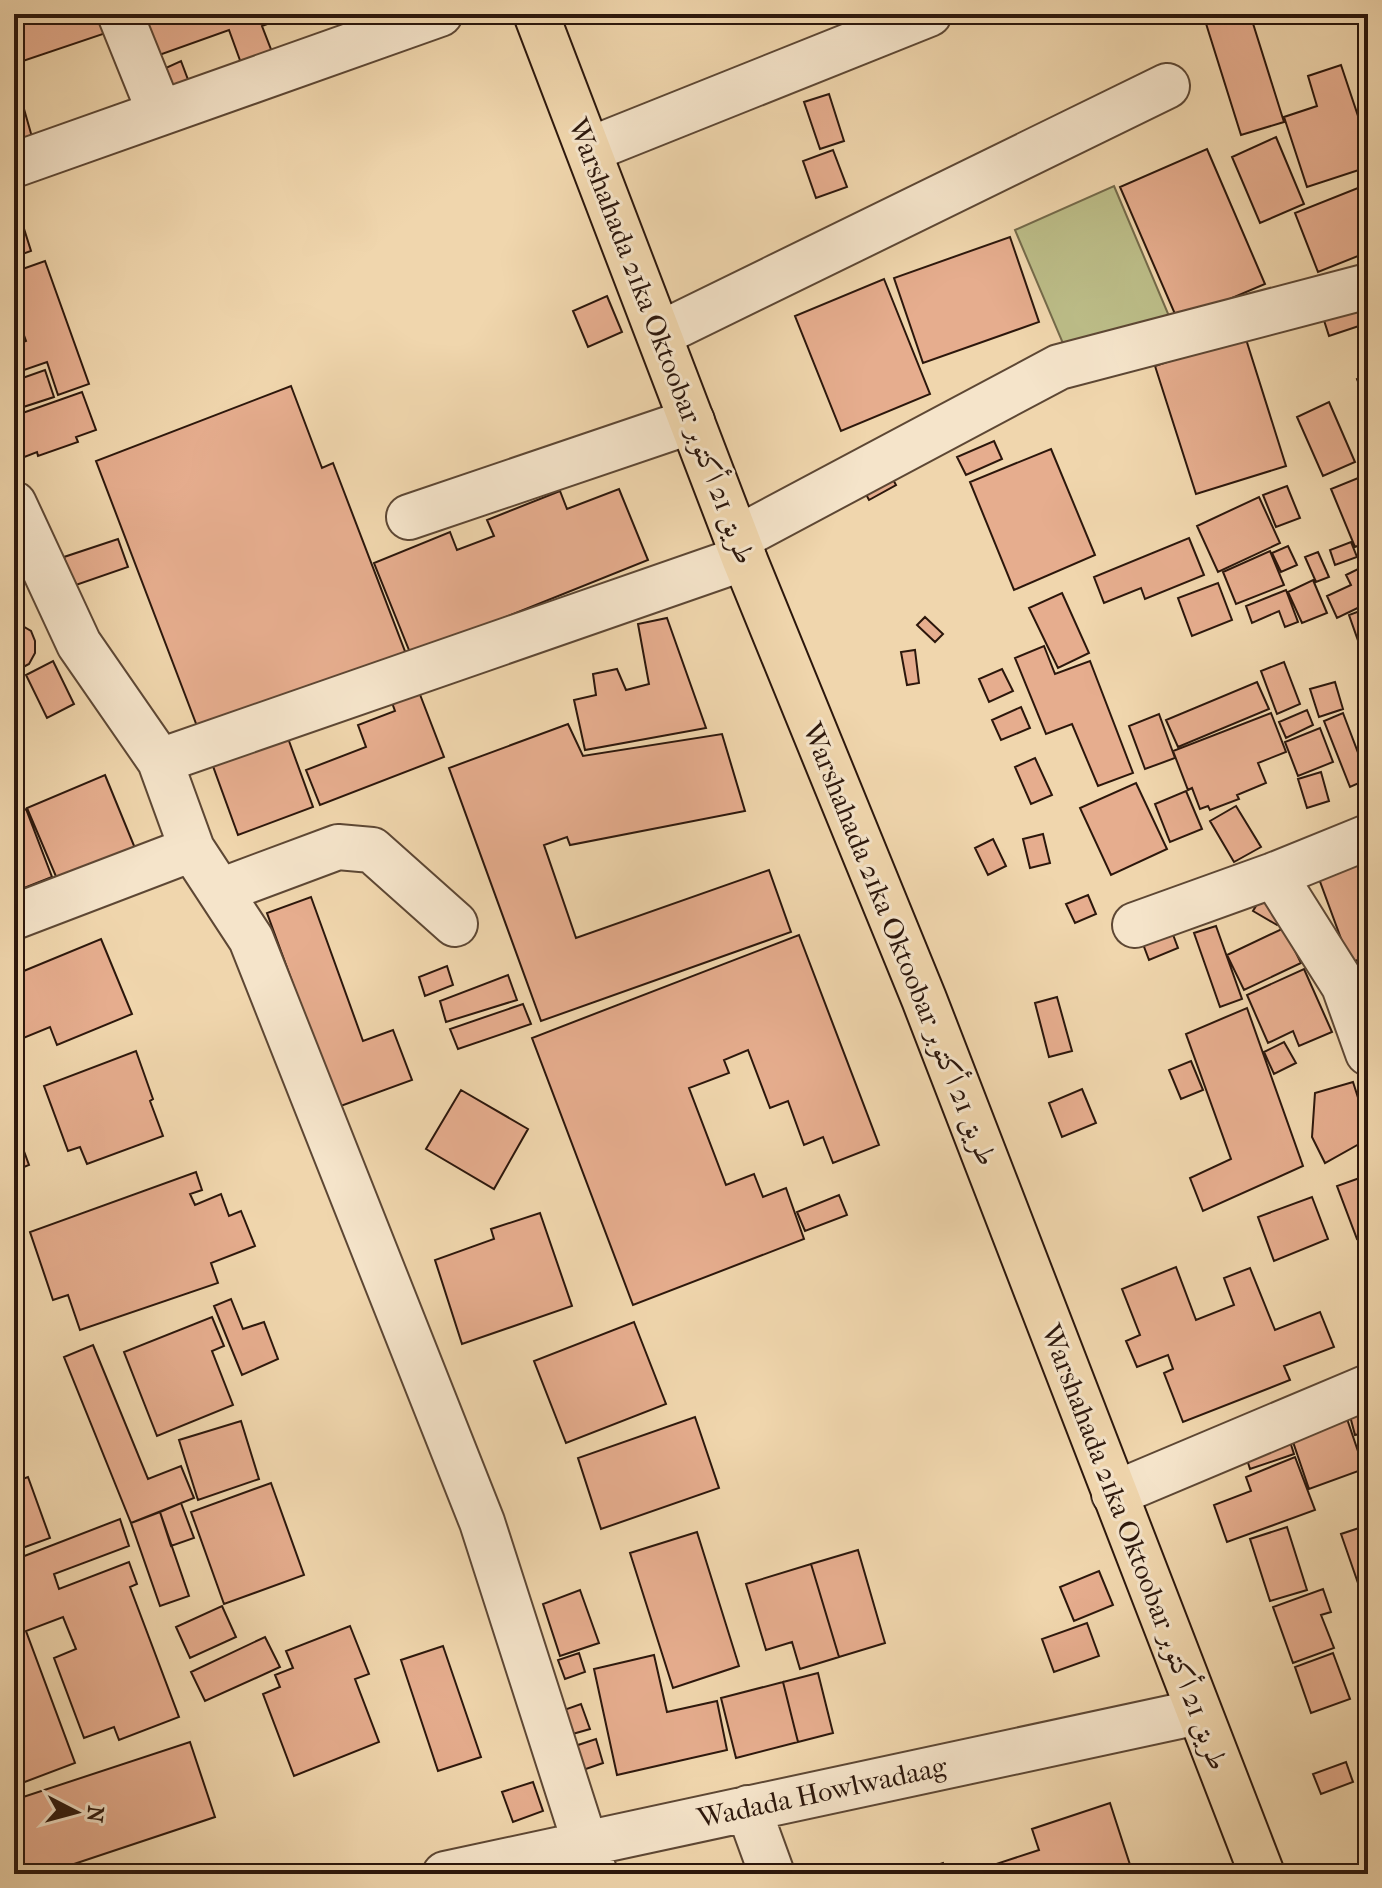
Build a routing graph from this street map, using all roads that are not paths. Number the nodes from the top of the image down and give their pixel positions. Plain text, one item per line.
1 (120, 14) edge
2 (440, 14) edge
3 (536, 14) edge
4 (929, 14) edge
5 (1167, 86) dead end
6 (160, 113) junction
7 (589, 150) junction
8 (14, 165) edge
9 (1368, 286) edge
10 (660, 334) junction
11 (692, 421) junction
12 (14, 504) edge
13 (409, 517) dead end
14 (741, 548) junction
15 (160, 761) junction
16 (1368, 837) edge
17 (192, 849) junction
18 (1274, 875) junction
19 (220, 891) junction
20 (14, 917) edge
21 (455, 924) dead end
22 (1135, 925) dead end
23 (1368, 1053) edge
24 (1368, 1387) edge
25 (1114, 1494) junction
26 (1198, 1712) junction
27 (748, 1808) junction
28 (589, 1858) edge
29 (445, 1874) edge
30 (772, 1874) edge
31 (1262, 1874) edge

1 - 6 street
2 - 6 street
3 - 7 main road, Warshahada 21ka Oktoobar طريق 21 أكتوبر
4 - 7 street
5 - 10 street
6 - 8 street
7 - 10 main road, Warshahada 21ka Oktoobar طريق 21 أكتوبر
9 - 14 street
10 - 11 main road, Warshahada 21ka Oktoobar طريق 21 أكتوبر
11 - 13 street
11 - 14 main road, Warshahada 21ka Oktoobar طريق 21 أكتوبر
12 - 15 street
14 - 15 street
14 - 25 main road, Warshahada 21ka Oktoobar طريق 21 أكتوبر
15 - 17 street
16 - 18 street
17 - 19 street
17 - 20 street
18 - 22 street
18 - 23 street
19 - 21 street
19 - 28 street
24 - 25 street
25 - 26 main road, Warshahada 21ka Oktoobar طريق 21 أكتوبر
26 - 27 street, Wadada Howlwadaag
26 - 31 main road, Warshahada 21ka Oktoobar طريق 21 أكتوبر
27 - 28 street, Wadada Howlwadaag
27 - 30 street
28 - 29 street, Wadada Howlwadaag

